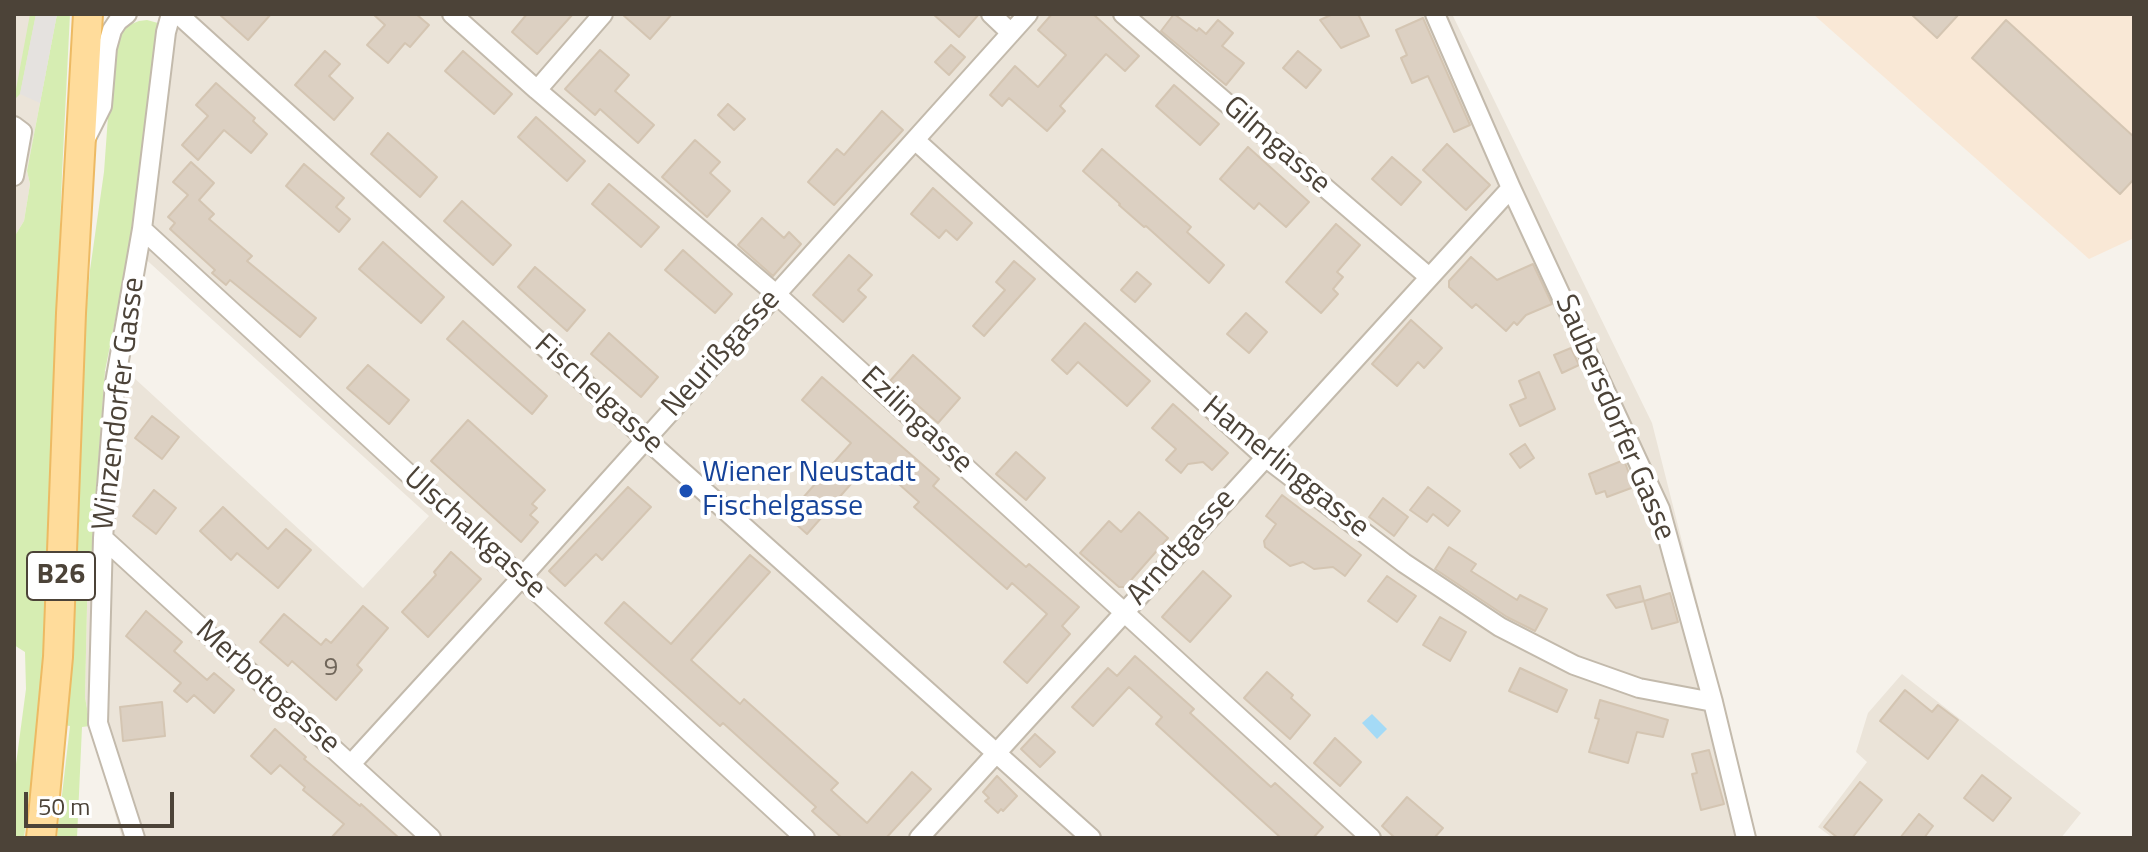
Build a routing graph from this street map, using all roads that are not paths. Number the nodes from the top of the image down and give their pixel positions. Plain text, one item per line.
1 (88, 14) edge
2 (127, 14) edge
3 (171, 14) edge
4 (178, 14) edge
5 (452, 14) edge
6 (603, 14) edge
7 (991, 14) edge
8 (1028, 14) edge
9 (1123, 14) edge
10 (1435, 14) edge
11 (1011, 33) junction
12 (537, 90) junction
13 (18, 129) edge
14 (915, 140) junction
15 (80, 150) junction
16 (14, 176) edge
17 (1511, 188) junction
18 (142, 229) junction
19 (1429, 277) junction
20 (776, 294) junction
21 (646, 439) junction
22 (1265, 457) junction
23 (103, 538) junction
24 (522, 577) junction
25 (1124, 612) junction
26 (1713, 702) junction
27 (996, 753) junction
28 (351, 764) junction
29 (41, 838) edge
30 (135, 838) edge
31 (431, 838) edge
32 (805, 838) edge
33 (919, 838) edge
34 (1091, 838) edge
35 (1371, 838) edge
36 (1746, 838) edge

1 - 15 main road, B26
2 - 15 street
3 - 18 street, Winzendorfer Gasse
4 - 21 street, Fischelgasse
5 - 12 street, Ezilingasse
6 - 12 street
7 - 11 street
8 - 11 street, Neurißgasse
9 - 19 street, Gilmgasse
10 - 17 street, Saubersdorfer Gasse
11 - 14 street, Neurißgasse
12 - 20 street, Ezilingasse
13 - 16 street
14 - 20 street, Neurißgasse
14 - 22 street, Hamerlinggasse
15 - 29 main road, B26
17 - 19 street, Arndtgasse
17 - 26 street, Saubersdorfer Gasse
18 - 23 street, Winzendorfer Gasse
18 - 24 street, Ulschalkgasse
19 - 22 street, Arndtgasse
20 - 21 street, Neurißgasse
20 - 25 street, Ezilingasse
21 - 24 street, Neurißgasse
21 - 27 street, Fischelgasse
22 - 25 street, Arndtgasse
22 - 26 street, Hamerlinggasse
23 - 28 street, Merbotogasse
23 - 30 street, Winzendorfer Gasse
24 - 28 street, Neurißgasse
24 - 32 street, Ulschalkgasse
25 - 27 street, Arndtgasse
25 - 35 street, Ezilingasse
26 - 36 street, Saubersdorfer Gasse
27 - 33 street, Arndtgasse
27 - 34 street, Fischelgasse
28 - 31 street, Merbotogasse

